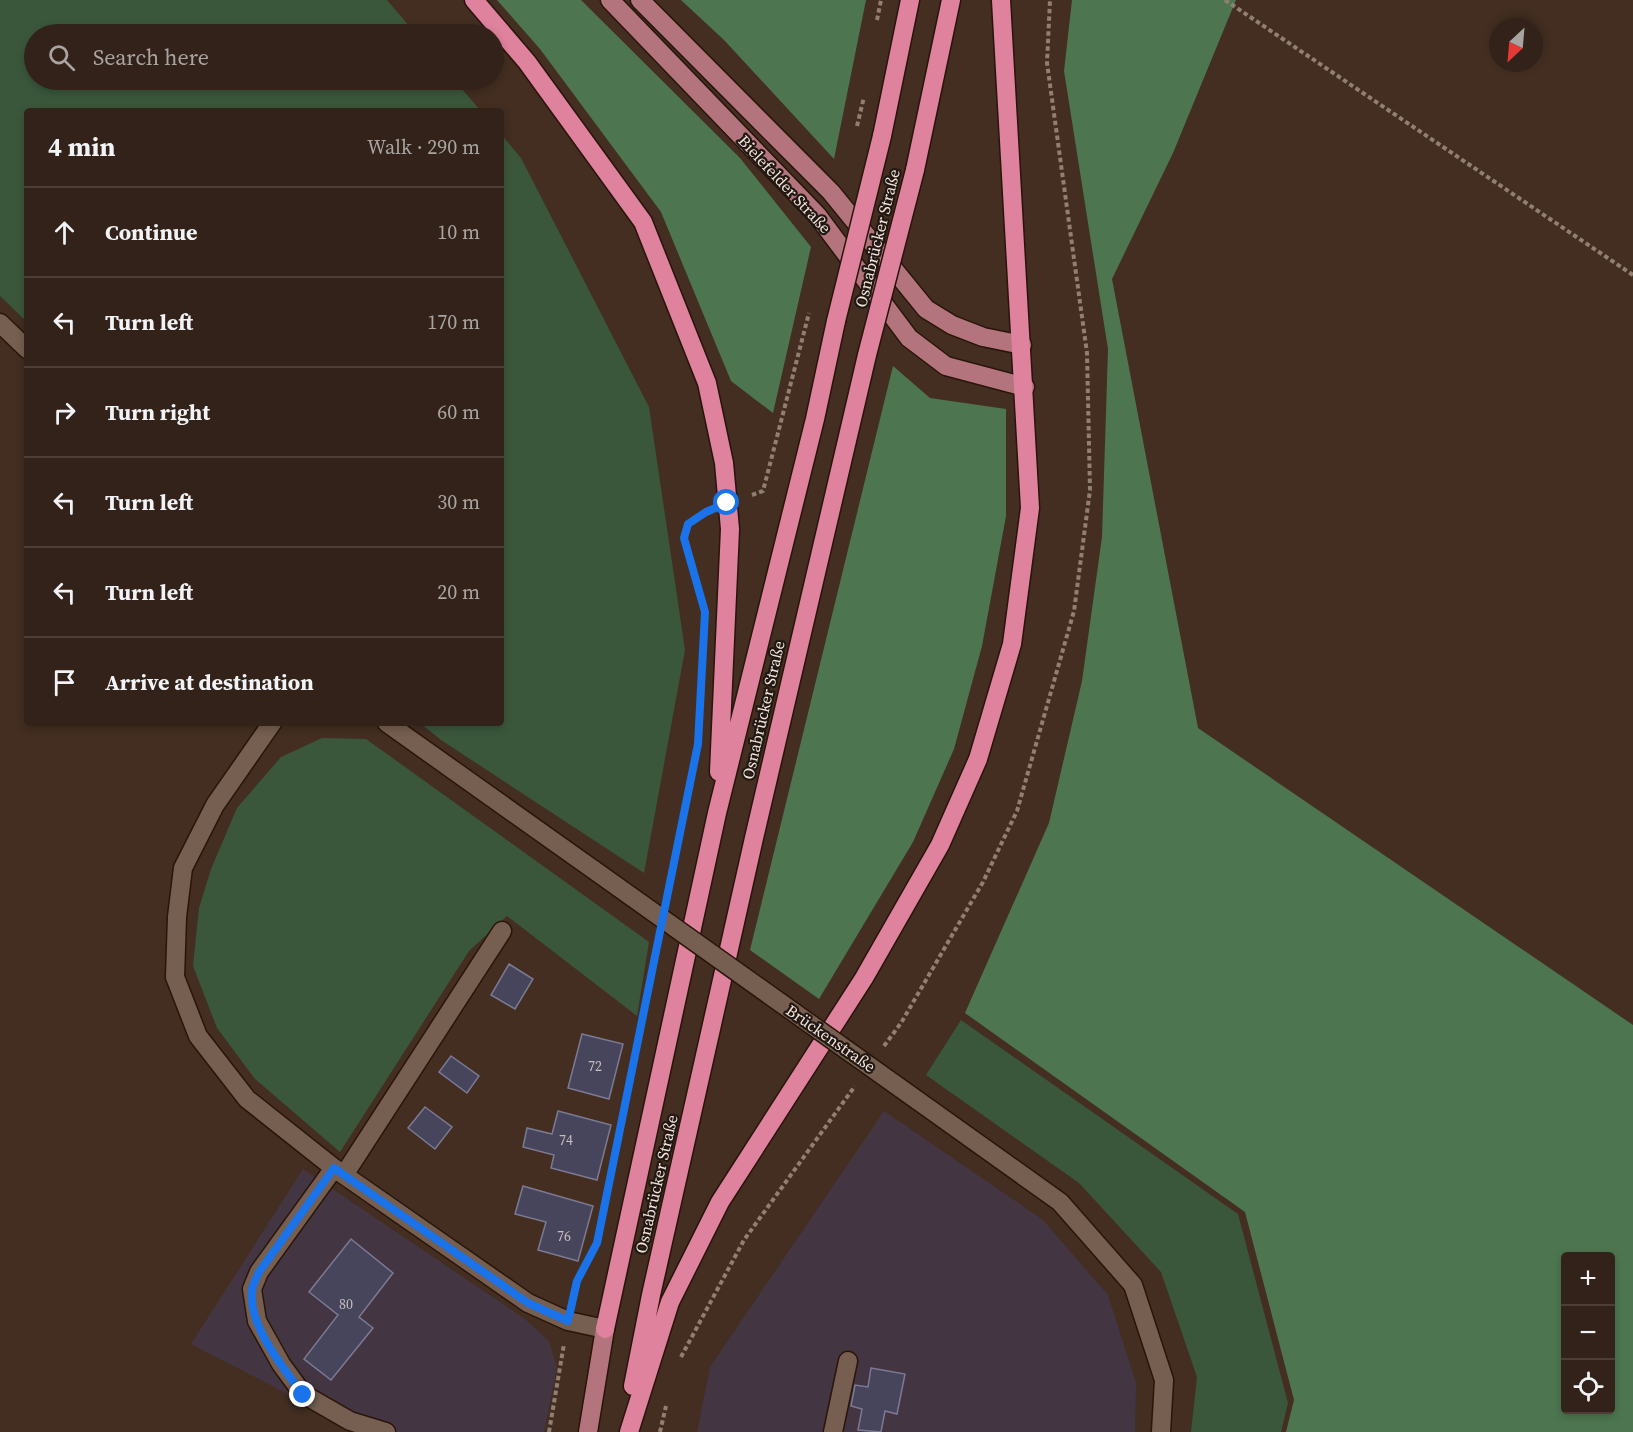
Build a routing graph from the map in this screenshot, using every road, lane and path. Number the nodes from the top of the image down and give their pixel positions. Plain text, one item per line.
1 (474, 0) edge
2 (610, 0) edge
3 (640, 0) edge
4 (910, 0) edge
5 (951, 0) edge
6 (1001, 0) edge
7 (1225, 0) edge
8 (494, 24) edge
9 (504, 36) edge
10 (1633, 275) edge
11 (810, 311) dead end
12 (0, 323) edge
13 (1022, 345) junction
14 (24, 346) edge
15 (1025, 387) junction
16 (727, 503) junction
17 (702, 602) dead end
18 (270, 726) edge
19 (391, 726) edge
20 (693, 767) dead end
21 (717, 813) junction
22 (667, 895) dead end
23 (502, 931) dead end
24 (658, 941) dead end
25 (620, 1127) dead end
26 (339, 1172) junction
27 (597, 1243) dead end
28 (568, 1321) junction
29 (605, 1329) junction
30 (848, 1361) dead end
31 (386, 1432) edge
32 (549, 1432) edge
33 (588, 1432) edge
34 (624, 1432) edge
35 (629, 1432) edge
36 (833, 1432) edge
37 (1161, 1432) edge

1 - 8 highway
2 - 15 main road, Bielefelder Straße
3 - 13 main road, Bielefelder Straße
4 - 21 highway, Osnabrücker Straße, bridge
5 - 34 highway, Osnabrücker Straße, bridge
6 - 13 highway
7 - 10 path
9 - 16 highway
11 - 16 path
12 - 14 street
13 - 15 highway
15 - 35 highway
16 - 17 path
16 - 21 highway
18 - 26 street
19 - 37 street, Brückenstraße, bridge
20 - 22 path
21 - 29 highway, Osnabrücker Straße
23 - 26 street
24 - 25 path
26 - 28 street
26 - 31 street
27 - 28 path
28 - 29 street
28 - 32 path
29 - 33 main road, Osnabrücker Straße
30 - 36 street

